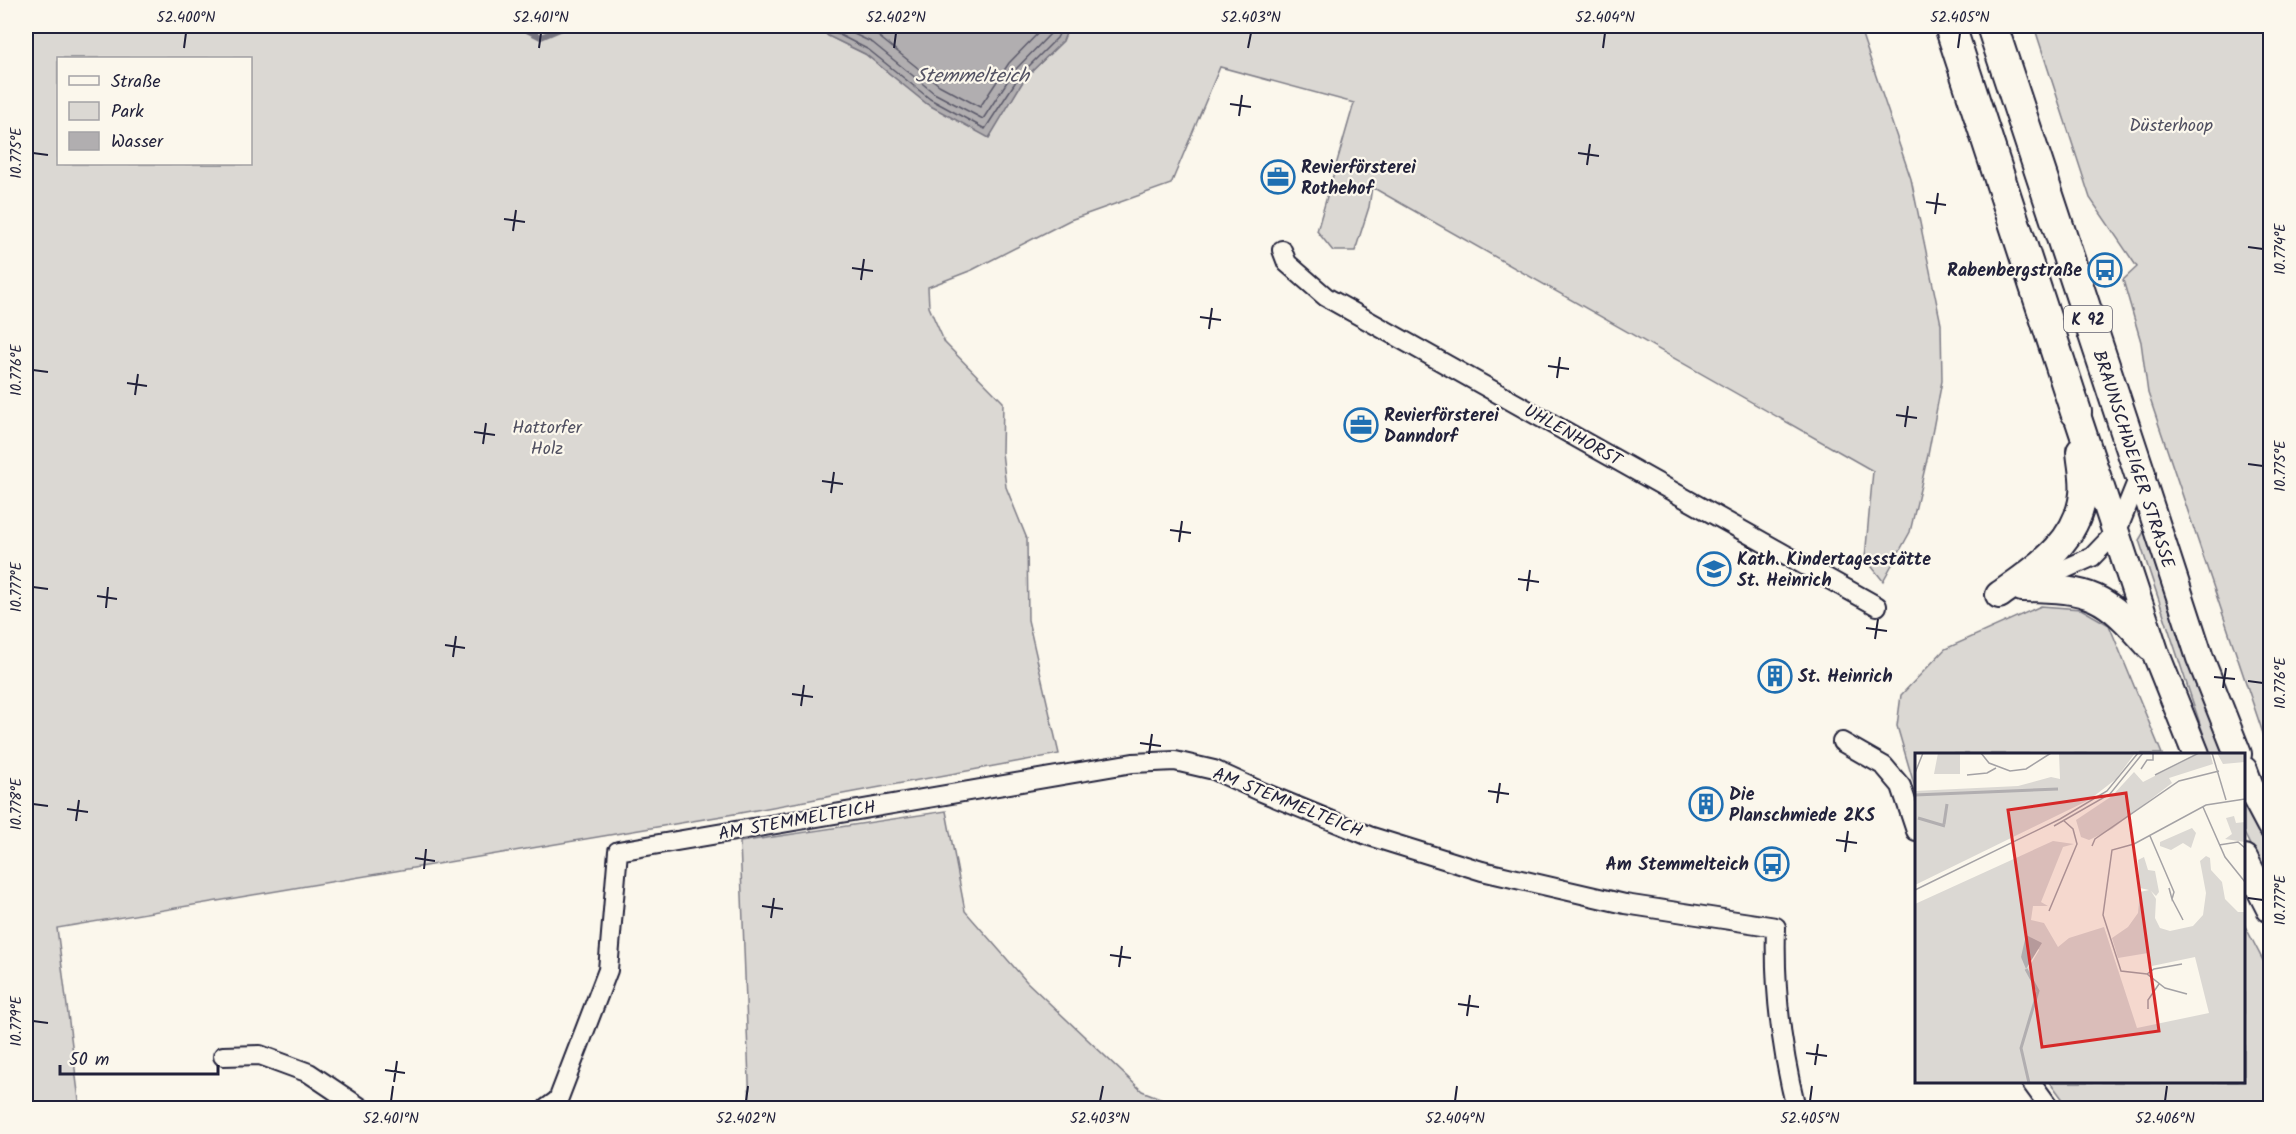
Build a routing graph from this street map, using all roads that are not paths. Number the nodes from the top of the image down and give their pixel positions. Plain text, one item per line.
1 (1950, 26) edge
2 (1992, 26) edge
3 (1282, 250) dead end
4 (2076, 412) junction
5 (2140, 474) junction
6 (2117, 531) junction
7 (2010, 591) junction
8 (1877, 606) dead end
9 (2156, 654) junction
10 (1842, 742) dead end
11 (2196, 753) edge
12 (2238, 753) edge
13 (2245, 773) edge
14 (1915, 825) edge
15 (2271, 825) edge
16 (2245, 860) edge
17 (2271, 909) edge
18 (223, 1056) dead end
19 (2032, 1083) edge
20 (556, 1106) edge
21 (361, 1108) edge
22 (1796, 1108) edge
23 (2050, 1108) edge

1 - 4 highway, K 92
2 - 5 highway, BRAUNSCHWEIGER STRASSE / K 92
3 - 8 street, UHLENHORST
4 - 6 main road, K 92
4 - 7 main road
5 - 6 street
5 - 12 main road, BRAUNSCHWEIGER STRASSE / K 92
6 - 7 street
6 - 9 main road, K 92
7 - 9 main road
9 - 11 main road, K 92
10 - 14 street
13 - 15 main road
16 - 17 main road
18 - 21 street
19 - 23 street
20 - 22 street, AM STEMMELTEICH

